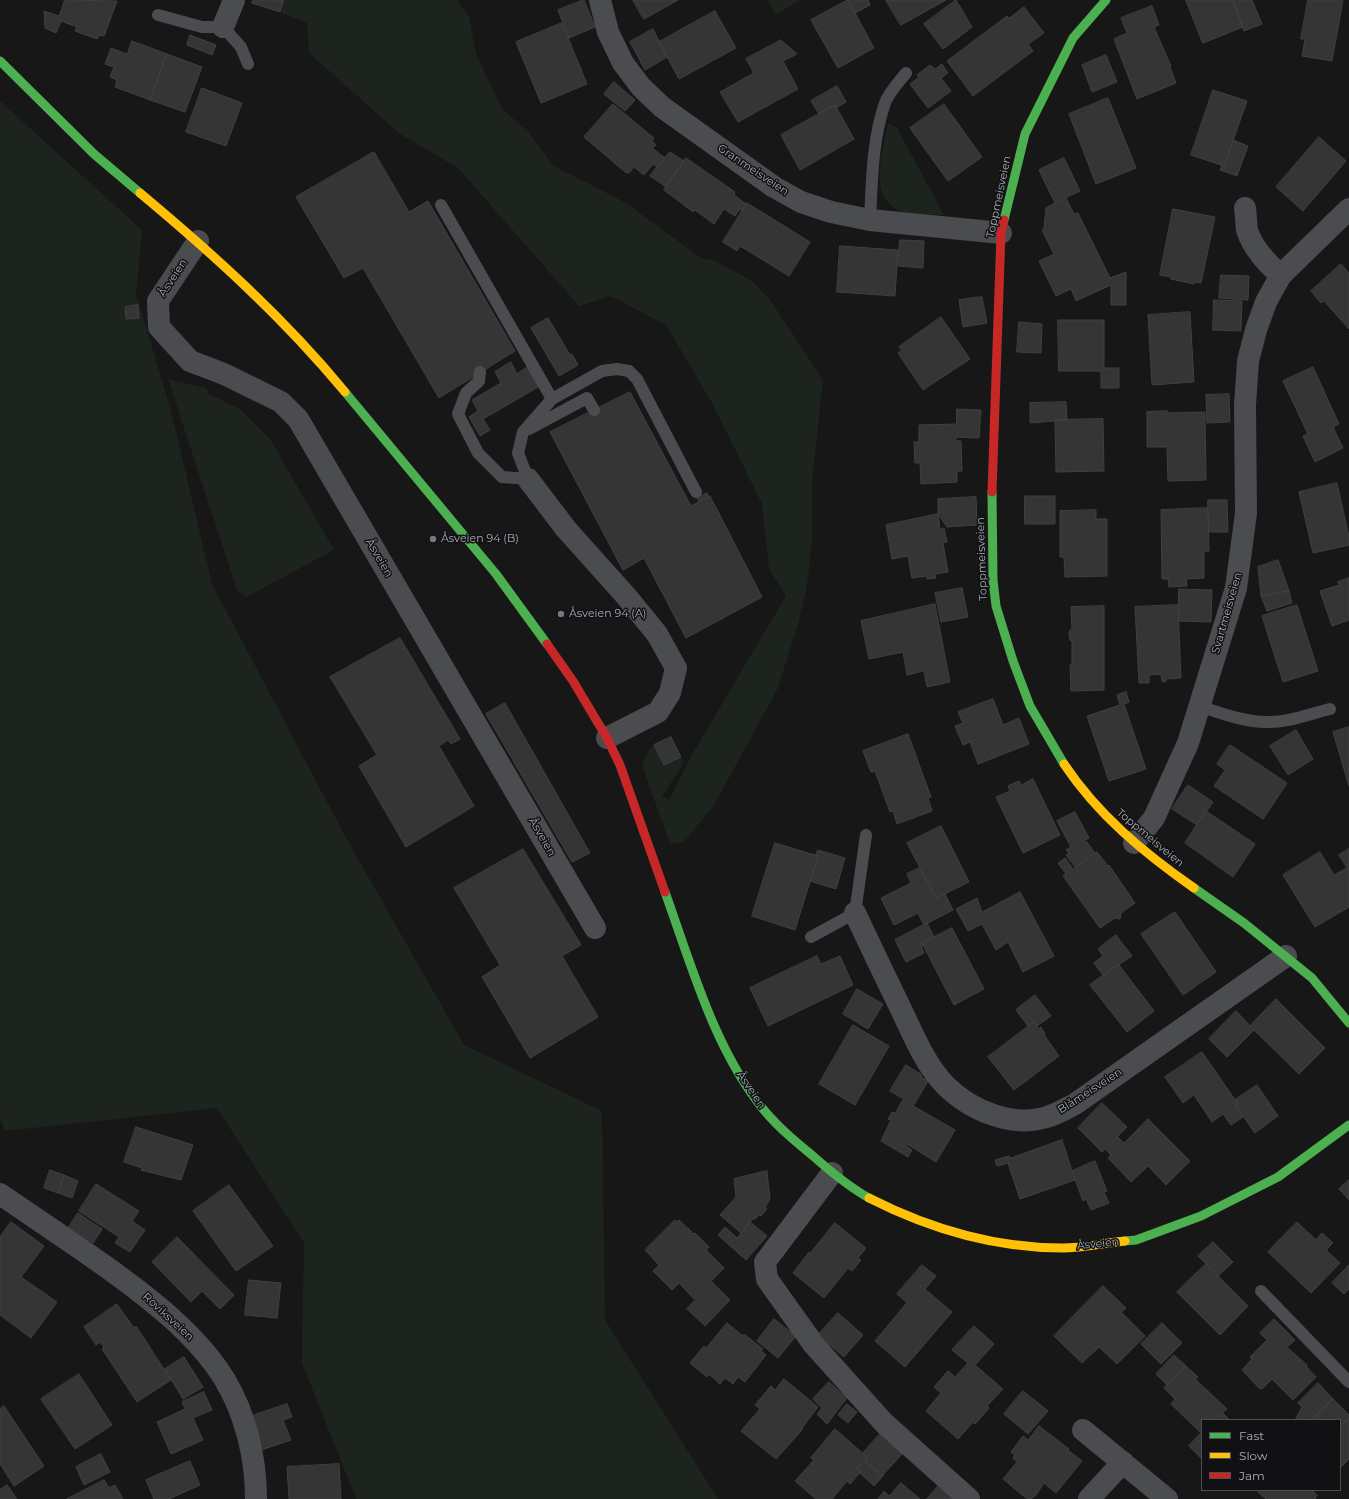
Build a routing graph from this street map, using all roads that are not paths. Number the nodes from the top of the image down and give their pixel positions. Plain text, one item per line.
1 (234, 0) edge
2 (600, 0) edge
3 (1106, 0) edge
4 (158, 15) dead end
5 (223, 27) junction
6 (0, 61) edge
7 (248, 64) dead end
8 (906, 73) dead end
9 (440, 205) dead end
10 (1245, 208) dead end
11 (1349, 209) edge
12 (870, 220) junction
13 (1001, 233) junction
14 (198, 240) junction
15 (1281, 275) junction
16 (480, 372) dead end
17 (552, 399) junction
18 (594, 410) dead end
19 (523, 432) junction
20 (528, 479) junction
21 (696, 492) dead end
22 (1199, 706) junction
23 (1330, 709) dead end
24 (607, 738) junction
25 (866, 835) dead end
26 (1134, 843) junction
27 (855, 914) junction
28 (595, 928) dead end
29 (811, 937) dead end
30 (1286, 956) junction
31 (1349, 1023) edge
32 (1349, 1125) edge
33 (832, 1173) junction
34 (0, 1194) edge
35 (1261, 1291) dead end
36 (1349, 1382) edge
37 (1083, 1430) dead end
38 (1123, 1462) junction
39 (256, 1499) edge
40 (969, 1499) edge
41 (1089, 1499) edge
42 (1167, 1499) edge

1 - 5 street
2 - 12 street, Granmeisveien
3 - 13 street, Toppmeisveien
4 - 5 lane
5 - 7 lane
6 - 14 street, Åsveien
8 - 12 lane
9 - 17 lane
10 - 15 street
11 - 15 street, Svartmeisveien
12 - 13 street, Granmeisveien
13 - 26 street, Toppmeisveien
14 - 24 street, Åsveien
14 - 28 street, Åsveien
15 - 22 street, Svartmeisveien
16 - 20 lane
17 - 19 lane
17 - 21 lane
18 - 19 lane
19 - 20 lane
20 - 24 street
22 - 23 lane
22 - 26 street, Svartmeisveien
24 - 33 street, Åsveien
25 - 27 lane
26 - 30 street, Toppmeisveien
27 - 29 lane
27 - 30 street, Blåmeisveien
30 - 31 street, Toppmeisveien
32 - 33 street, Åsveien
33 - 40 street
34 - 39 street, Roviksveien
35 - 36 lane
37 - 38 street
38 - 41 street
38 - 42 street

